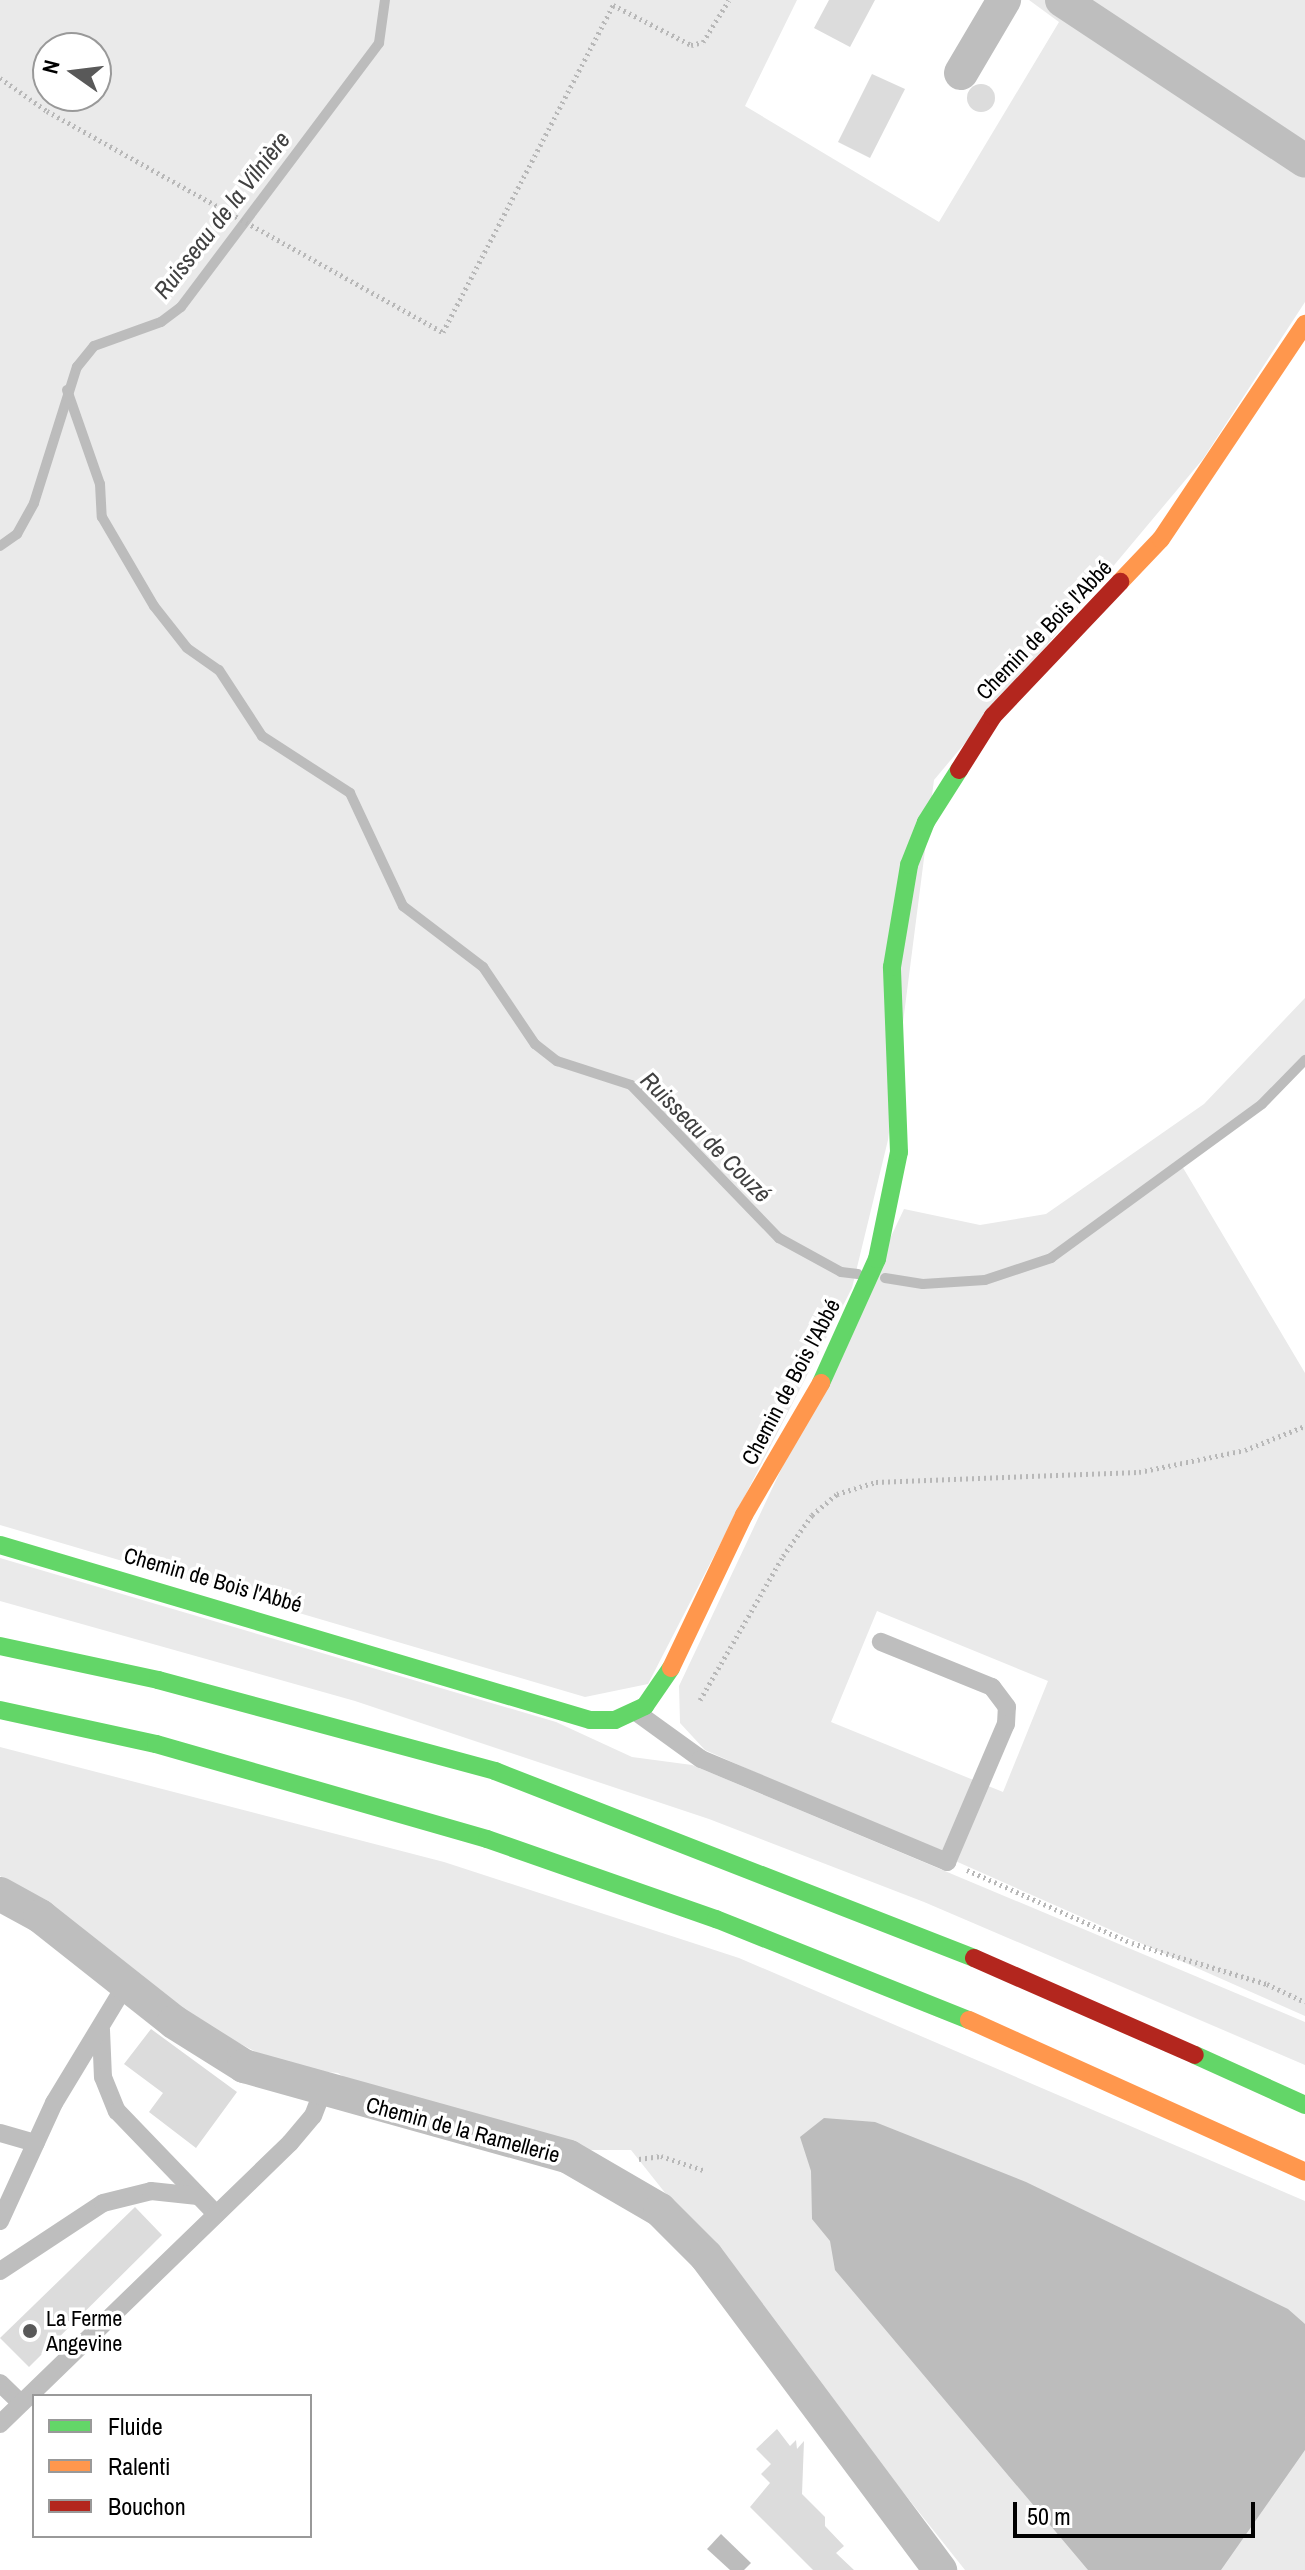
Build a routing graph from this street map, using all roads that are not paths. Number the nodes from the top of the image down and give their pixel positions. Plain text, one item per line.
1 (1004, 0) edge
2 (1062, 0) edge
3 (961, 73) dead end
4 (1305, 161) edge
5 (1305, 324) edge
6 (0, 1545) edge
7 (881, 1642) dead end
8 (0, 1646) edge
9 (0, 1710) edge
10 (636, 1712) junction
11 (0, 1894) edge
12 (126, 1984) junction
13 (102, 2024) junction
14 (322, 2093) junction
15 (1305, 2105) edge
16 (0, 2133) edge
17 (36, 2143) junction
18 (1305, 2172) edge
19 (198, 2196) junction
20 (216, 2214) junction
21 (0, 2221) edge
22 (0, 2271) edge
23 (0, 2383) edge
24 (21, 2403) junction
25 (0, 2424) edge
26 (940, 2570) edge

1 - 3 street
2 - 4 street
5 - 10 main road, Chemin de Bois l'Abbé
6 - 10 main road, Chemin de Bois l'Abbé
7 - 10 lane
8 - 15 main road
9 - 18 main road
11 - 12 street, Chemin de la Ramellerie
12 - 13 lane
12 - 14 street, Chemin de la Ramellerie
13 - 17 lane
13 - 19 lane
14 - 20 lane
14 - 26 street, Chemin de la Ramellerie
16 - 17 lane
17 - 21 lane
19 - 20 lane
19 - 22 lane
20 - 24 lane
23 - 24 lane
24 - 25 lane

